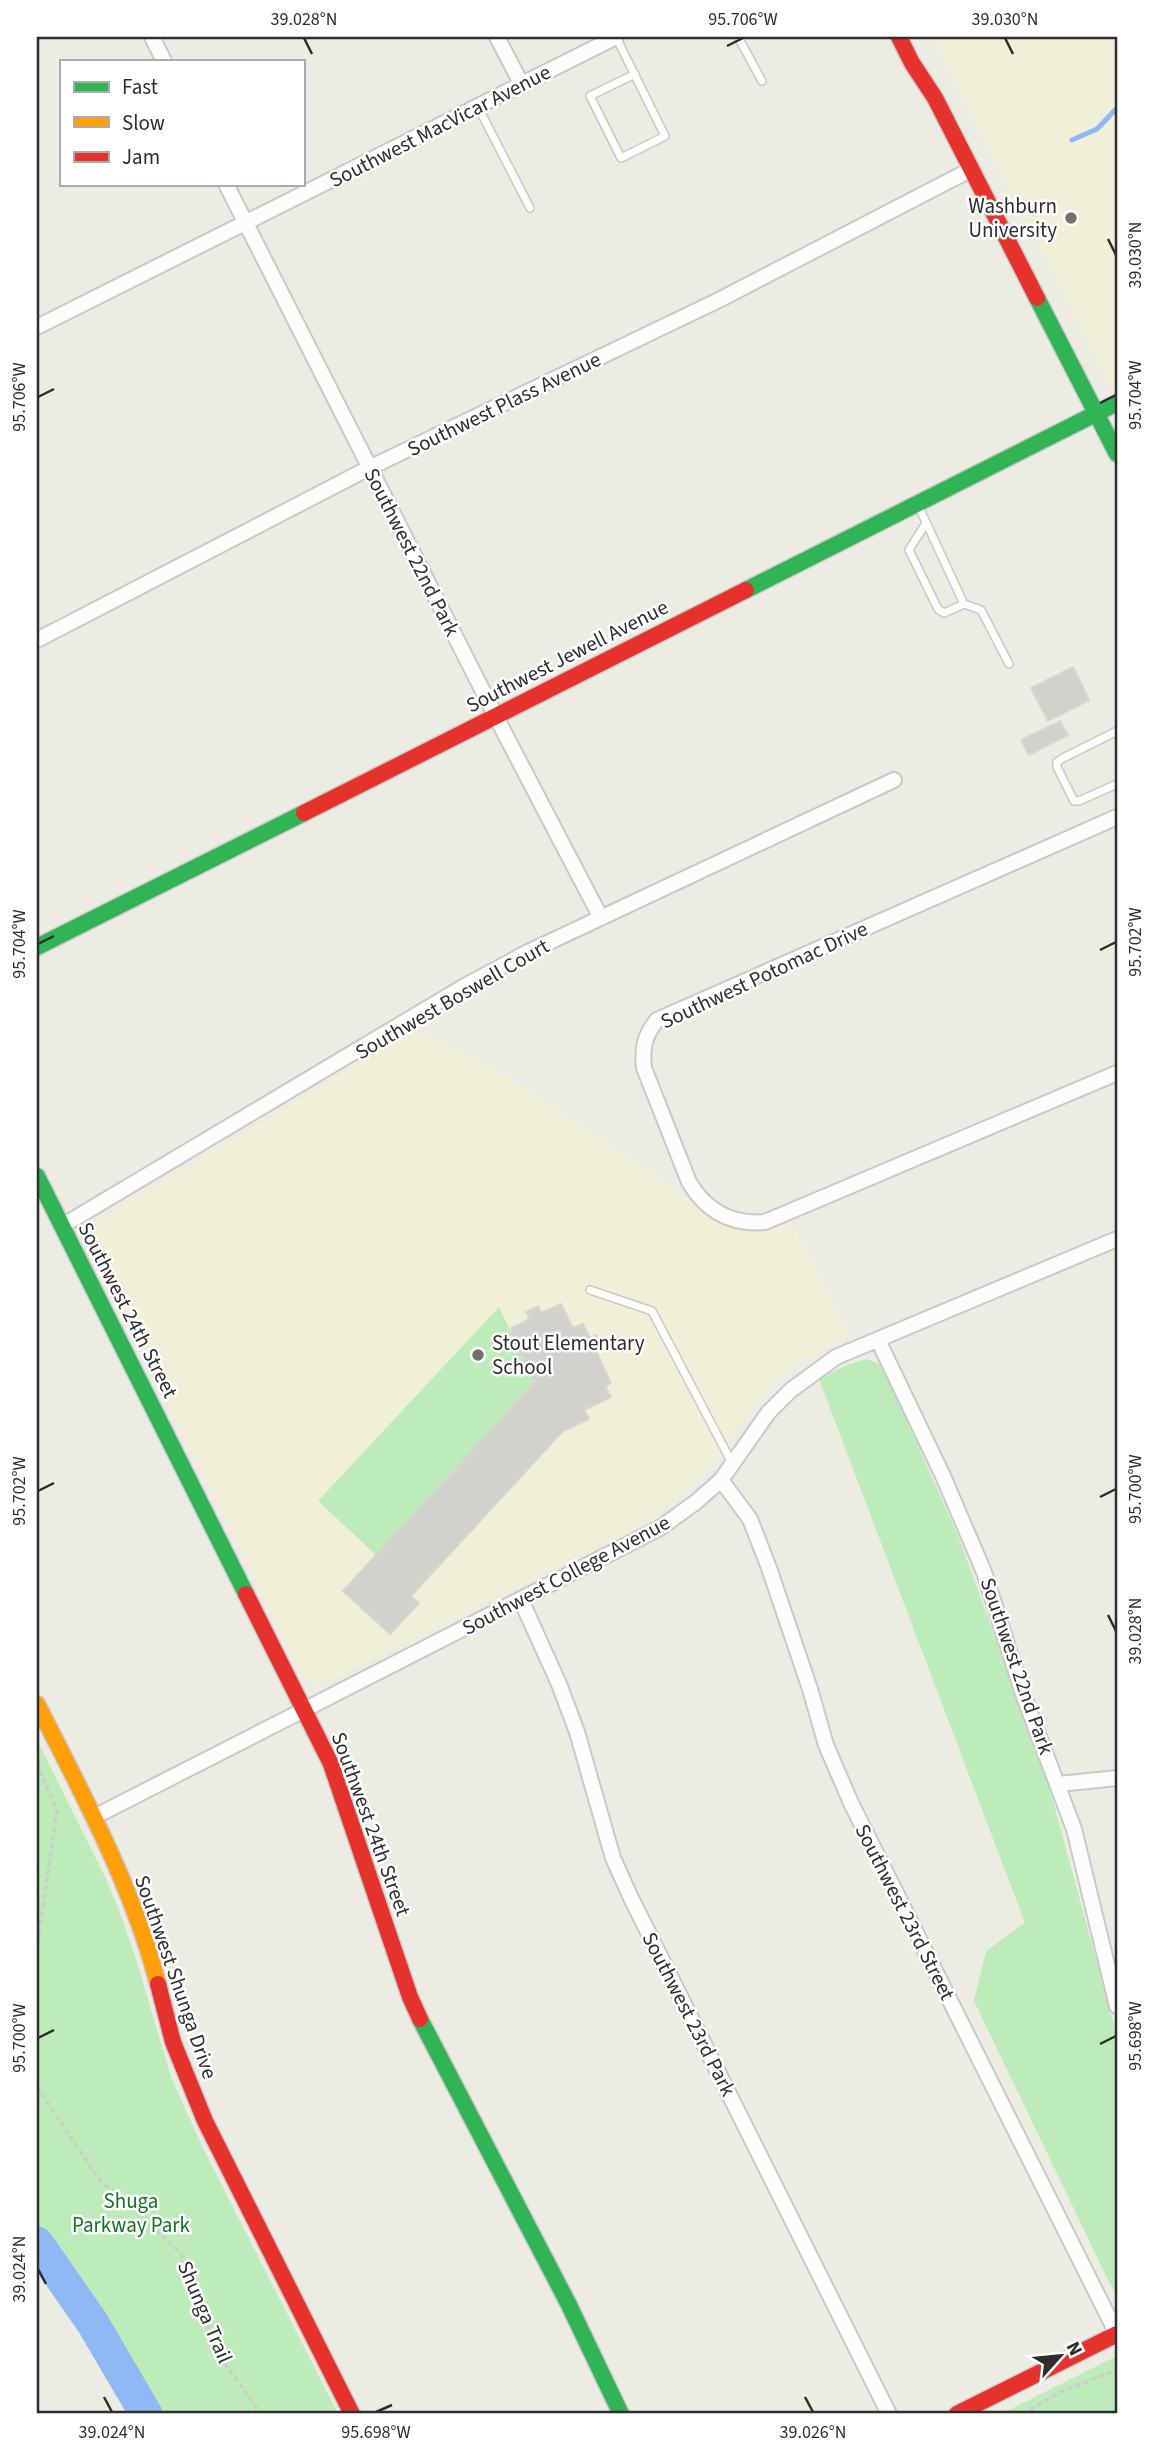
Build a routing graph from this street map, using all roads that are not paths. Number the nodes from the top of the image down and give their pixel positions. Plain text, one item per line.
1 (152, 37) edge
2 (497, 37) edge
3 (616, 37) edge
4 (738, 37) edge
5 (898, 37) edge
6 (164, 60) edge
7 (635, 74) junction
8 (762, 81) dead end
9 (522, 85) junction
10 (478, 107) junction
11 (972, 169) junction
12 (227, 186) edge
13 (530, 208) dead end
14 (246, 223) junction
15 (37, 327) edge
16 (1117, 403) edge
17 (1097, 415) junction
18 (1117, 454) edge
19 (369, 468) junction
20 (918, 505) junction
21 (926, 523) junction
22 (964, 604) junction
23 (37, 640) edge
24 (1009, 664) dead end
25 (495, 715) junction
26 (1117, 731) edge
27 (894, 780) dead end
28 (1117, 784) edge
29 (1117, 817) edge
30 (601, 918) junction
31 (37, 947) edge
32 (1117, 1073) edge
33 (37, 1176) edge
34 (62, 1227) junction
35 (1117, 1239) edge
36 (590, 1290) dead end
37 (878, 1340) junction
38 (732, 1464) junction
39 (721, 1480) junction
40 (521, 1600) junction
41 (37, 1704) edge
42 (304, 1708) junction
43 (1117, 1778) edge
44 (1059, 1784) junction
45 (93, 1817) junction
46 (1117, 2006) edge
47 (1117, 2334) edge
48 (352, 2414) edge
49 (621, 2414) edge
50 (889, 2414) edge
51 (957, 2414) edge

1 - 6 street
2 - 9 street
3 - 7 lane
3 - 9 street, Southwest MacVicar Avenue
4 - 8 lane
5 - 11 street
7 - 7 lane
9 - 10 street, Southwest MacVicar Avenue
10 - 13 lane
10 - 14 street, Southwest MacVicar Avenue
11 - 17 street
11 - 19 street, Southwest Plass Avenue
12 - 14 street, Southwest 22nd Park
14 - 15 street, Southwest MacVicar Avenue
14 - 19 street, Southwest 22nd Park
16 - 17 street, Southwest Jewell Avenue
17 - 18 street
17 - 20 street, Southwest Jewell Avenue
19 - 23 street, Southwest Plass Avenue
19 - 25 street, Southwest 22nd Park
20 - 21 lane
20 - 25 street, Southwest Jewell Avenue
21 - 22 lane
21 - 22 lane
22 - 24 lane
25 - 30 street, Southwest 22nd Park
25 - 31 street, Southwest Jewell Avenue
26 - 28 lane
27 - 30 street, Southwest Boswell Court
29 - 32 street, Southwest Potomac Drive
30 - 34 street, Southwest Boswell Court
33 - 34 street, Southwest 24th Street
34 - 42 street, Southwest 24th Street
35 - 37 street, Southwest College Avenue
36 - 38 lane
37 - 38 street, Southwest College Avenue
37 - 44 street, Southwest 22nd Park
38 - 39 street, Southwest College Avenue
39 - 40 street, Southwest College Avenue
39 - 47 street, Southwest 23rd Street
40 - 42 street, Southwest College Avenue
40 - 50 street, Southwest 23rd Park
41 - 45 street, Southwest Shunga Drive
42 - 45 street, Southwest College Avenue
42 - 49 street, Southwest 24th Street
43 - 44 street
44 - 46 street, Southwest 22nd Park
45 - 48 street, Southwest Shunga Drive
47 - 51 street

